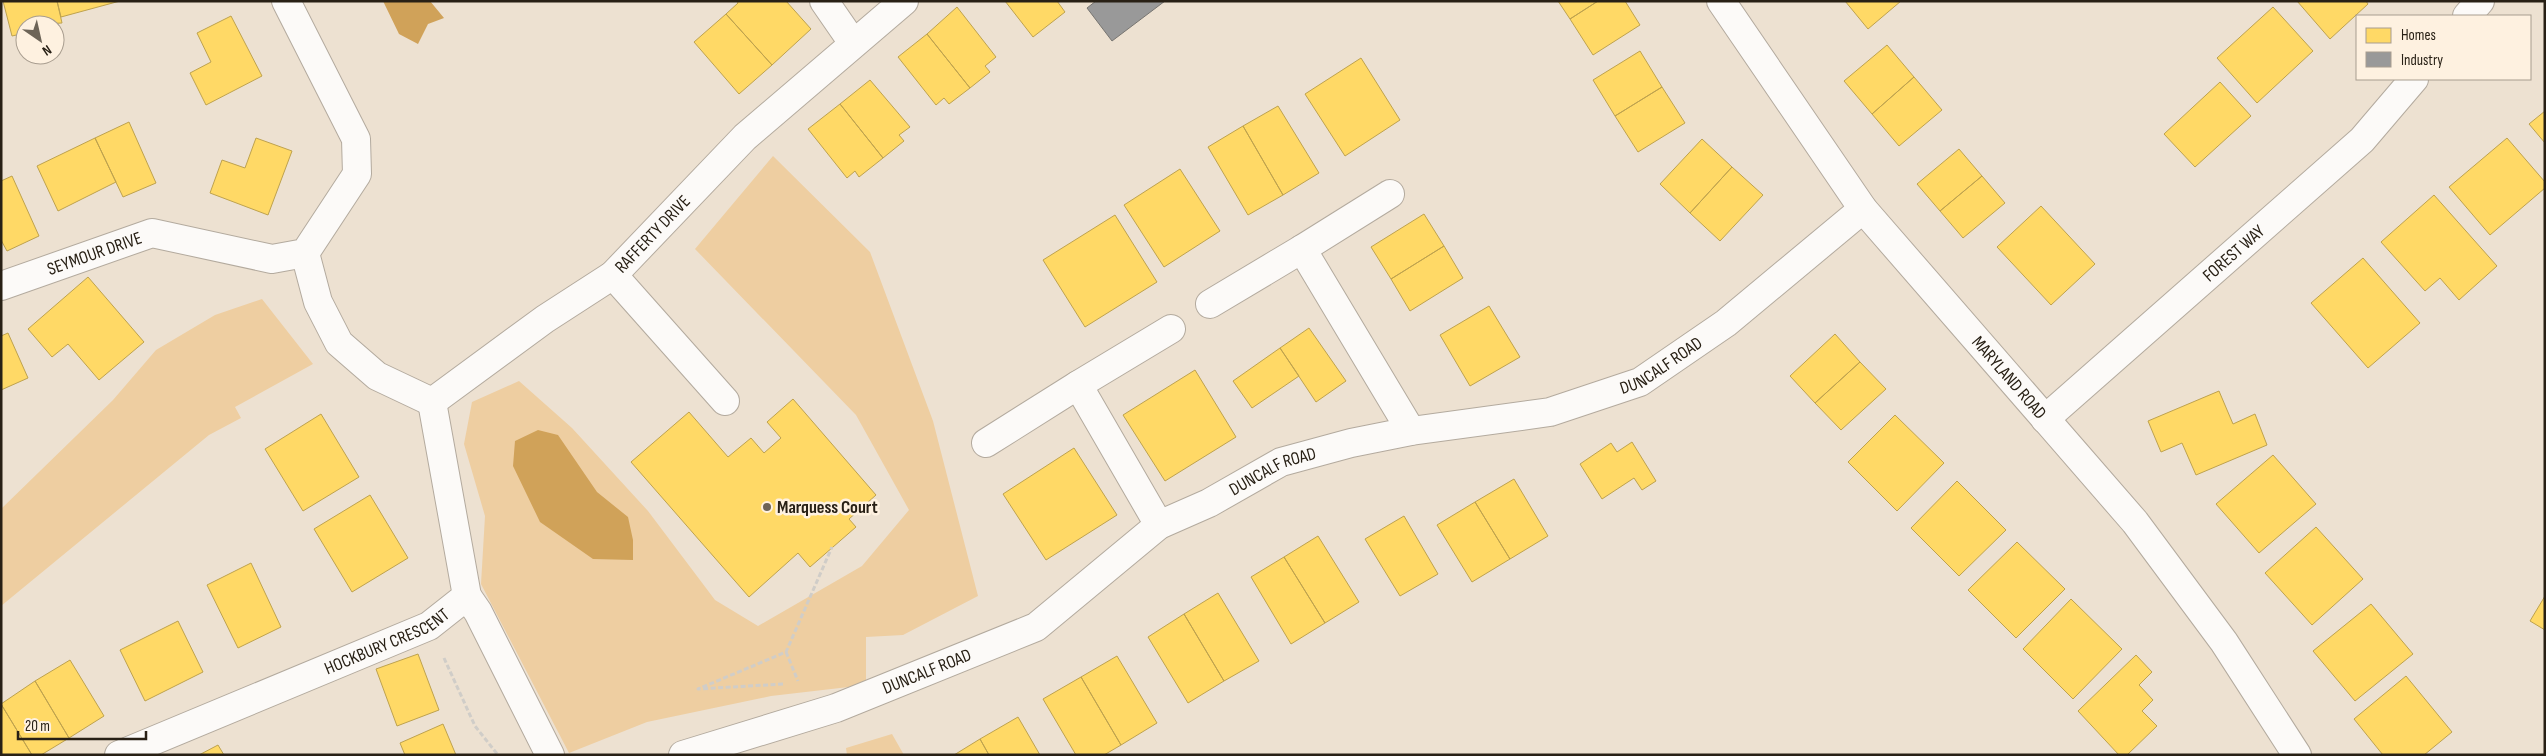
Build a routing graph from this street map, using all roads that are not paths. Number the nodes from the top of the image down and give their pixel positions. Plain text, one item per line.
1 (286, 1) edge
2 (824, 1) edge
3 (904, 1) edge
4 (1721, 1) edge
5 (2480, 1) edge
6 (2468, 15) edge
7 (853, 43) junction
8 (2413, 80) edge
9 (1390, 194) dead end
10 (1863, 209) junction
11 (1302, 249) junction
12 (305, 253) junction
13 (613, 275) junction
14 (1, 286) edge
15 (1210, 304) dead end
16 (1171, 329) dead end
17 (1078, 385) junction
18 (725, 400) dead end
19 (432, 402) junction
20 (2044, 418) junction
21 (1411, 431) junction
22 (986, 443) dead end
23 (1159, 525) junction
24 (467, 596) junction
25 (119, 755) edge
26 (550, 755) edge
27 (683, 755) edge
28 (2297, 755) edge

1 - 12 street
2 - 7 street
3 - 7 street, RAFFERTY DRIVE
4 - 10 street, MARYLAND ROAD
5 - 6 street
7 - 13 street, RAFFERTY DRIVE
8 - 20 street, FOREST WAY
9 - 11 street
10 - 20 street, MARYLAND ROAD
10 - 21 street, DUNCALF ROAD
11 - 15 street
11 - 21 street
12 - 14 street, SEYMOUR DRIVE
12 - 19 street
13 - 18 street
13 - 19 street, RAFFERTY DRIVE
16 - 17 street
17 - 22 street
17 - 23 street
19 - 24 street, HOCKBURY CRESCENT
20 - 28 street, MARYLAND ROAD
21 - 23 street, DUNCALF ROAD
23 - 27 street, DUNCALF ROAD
24 - 25 street, HOCKBURY CRESCENT
24 - 26 street

